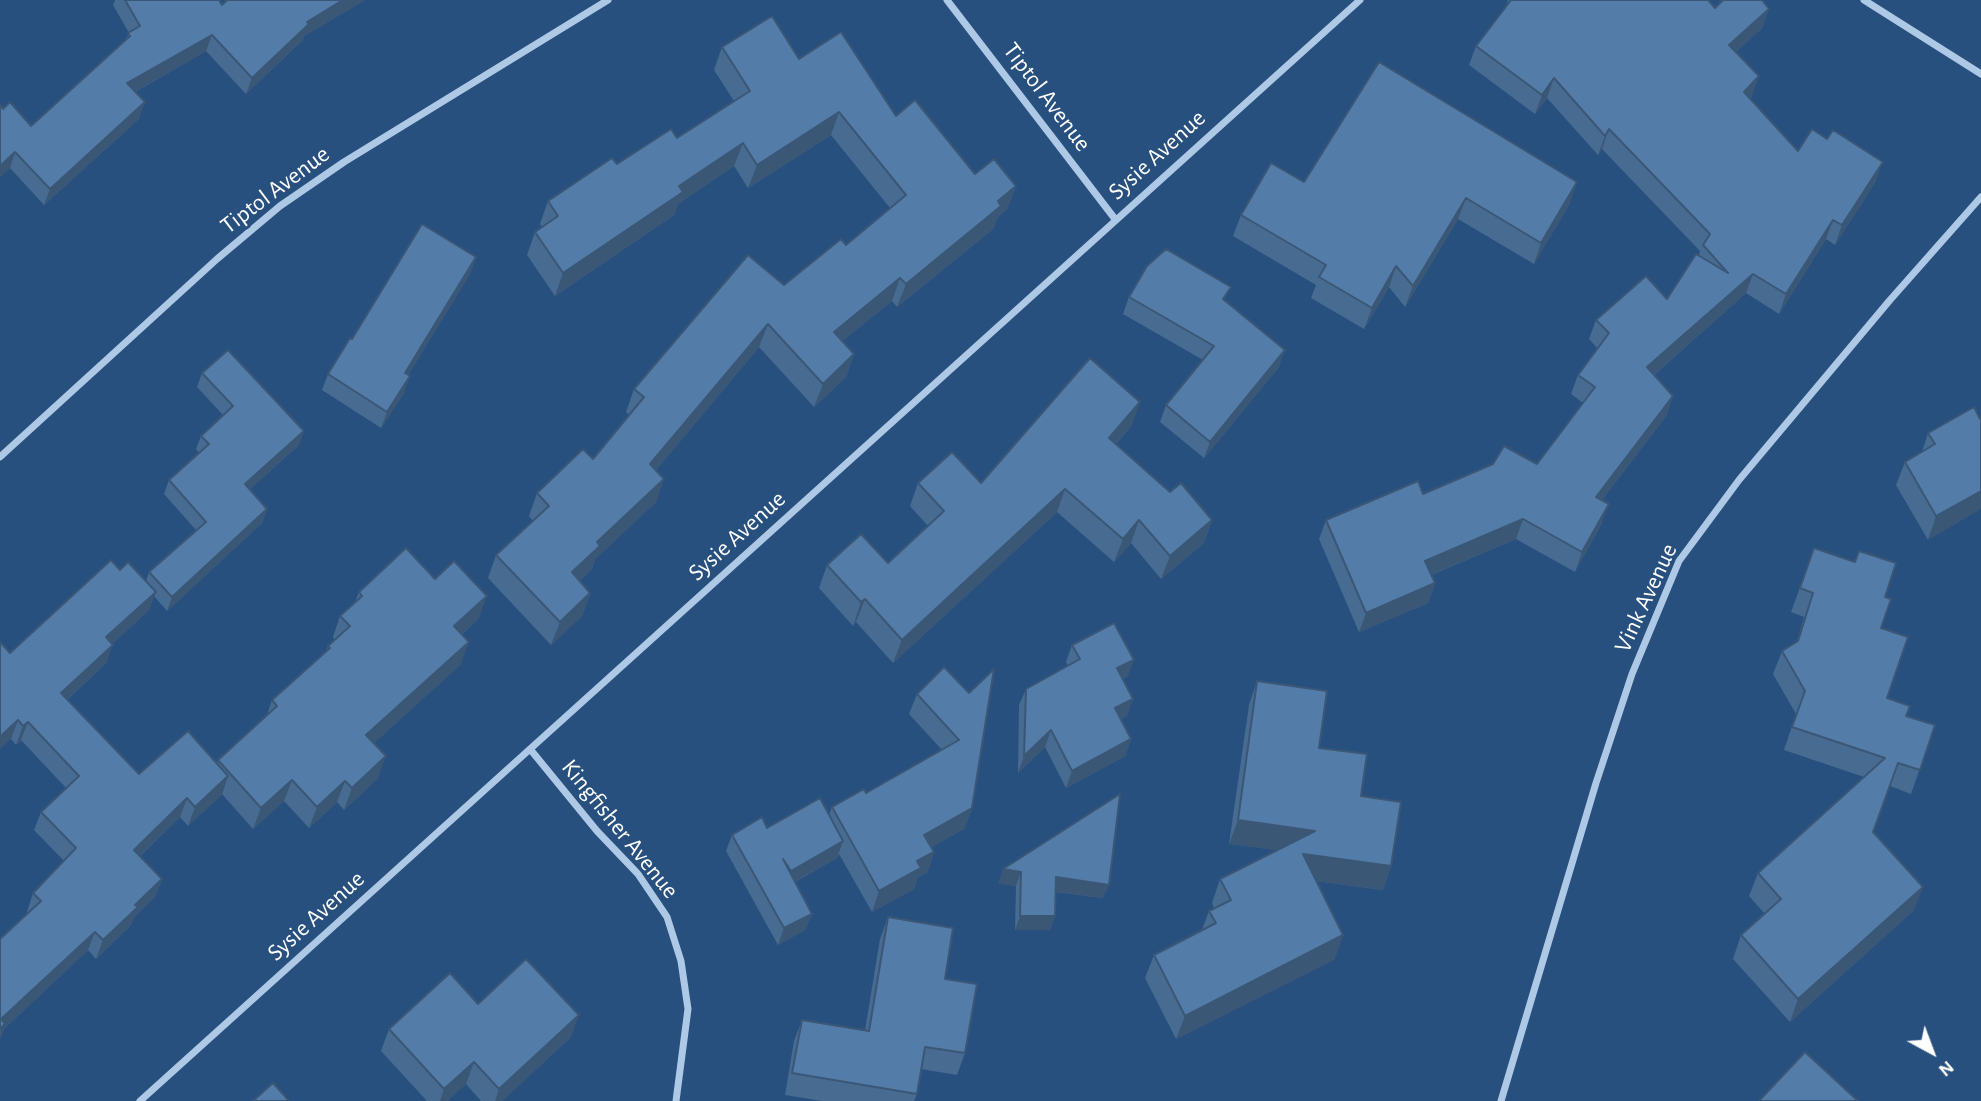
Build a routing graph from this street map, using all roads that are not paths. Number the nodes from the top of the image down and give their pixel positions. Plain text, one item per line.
1 (608, 0) edge
2 (947, 0) edge
3 (1360, 0) edge
4 (1864, 0) edge
5 (1981, 74) edge
6 (1981, 197) edge
7 (1115, 219) junction
8 (0, 457) edge
9 (530, 749) junction
10 (140, 1101) edge
11 (676, 1101) edge
12 (1501, 1101) edge

1 - 8 street, Tiptol Avenue
2 - 7 street, Tiptol Avenue
3 - 7 street, Sysie Avenue
4 - 5 street
6 - 12 street, Vink Avenue
7 - 9 street, Sysie Avenue
9 - 10 street, Sysie Avenue
9 - 11 street, Kingfisher Avenue

